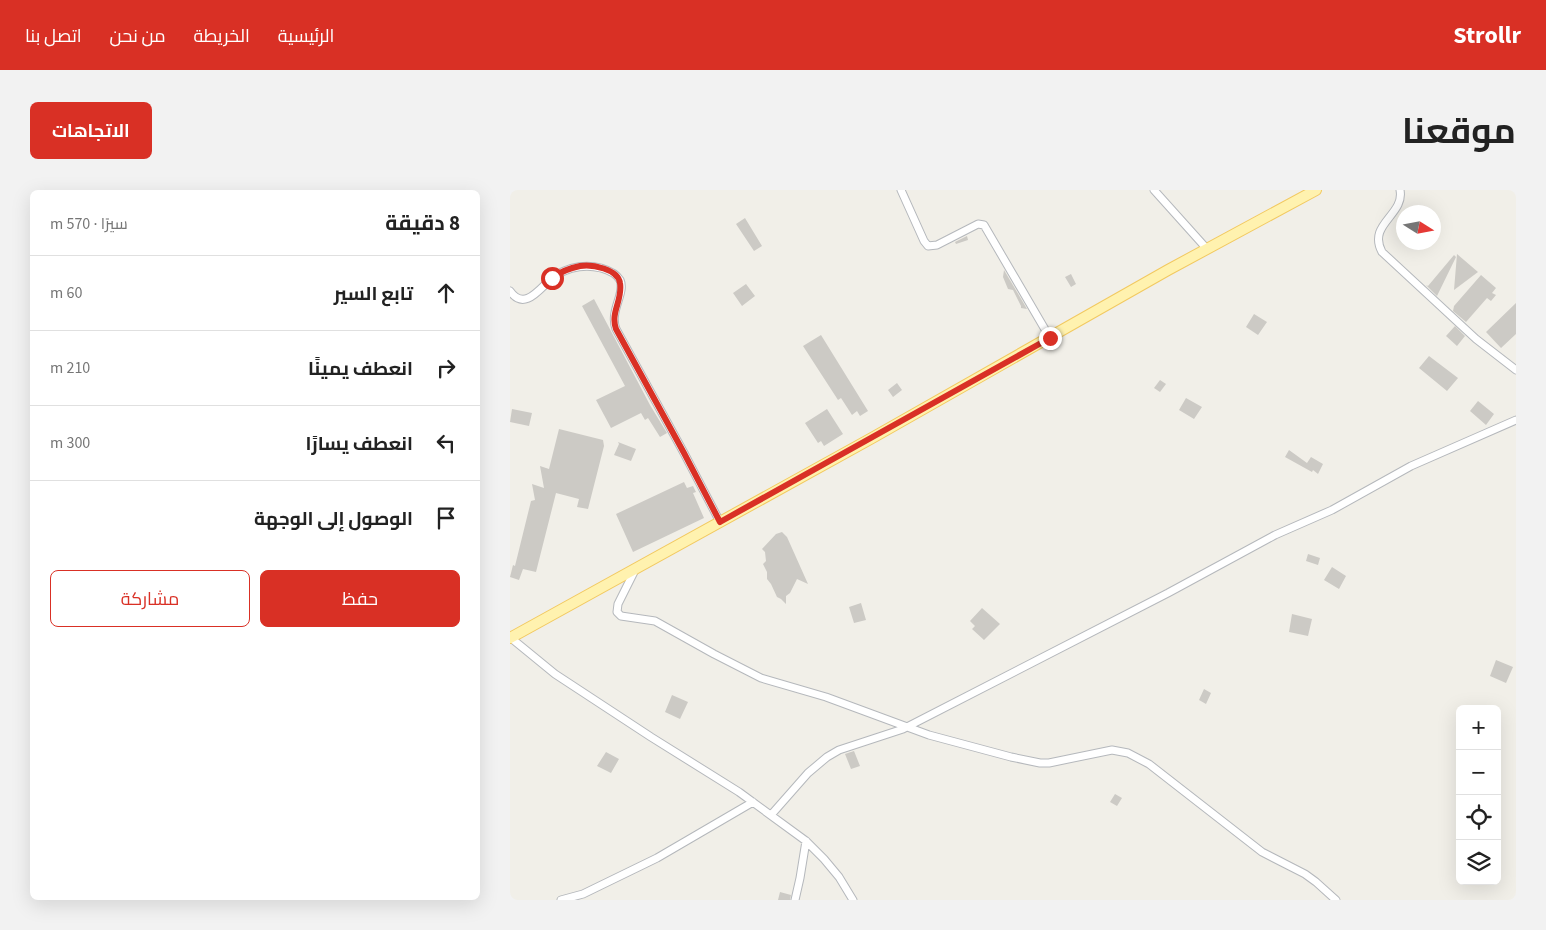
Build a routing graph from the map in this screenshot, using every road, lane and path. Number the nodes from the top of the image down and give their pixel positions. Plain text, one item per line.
1 (901, 190) edge
2 (1154, 190) edge
3 (1316, 190) edge
4 (1400, 190) edge
5 (1207, 248) junction
6 (510, 291) edge
7 (1050, 338) junction
8 (1516, 370) edge
9 (1516, 420) edge
10 (720, 522) junction
11 (636, 568) junction
12 (511, 638) edge
13 (907, 727) junction
14 (753, 802) junction
15 (772, 815) junction
16 (806, 841) junction
17 (561, 900) edge
18 (795, 900) edge
19 (853, 900) edge
20 (1336, 900) edge

1 - 7 street
2 - 5 street
3 - 5 main road
4 - 8 street
5 - 7 main road
6 - 10 street
7 - 10 main road
9 - 13 street
10 - 11 main road
11 - 12 main road
11 - 13 street
12 - 14 street
13 - 15 street
13 - 20 street
14 - 15 street
14 - 17 street
15 - 16 street
16 - 18 street
16 - 19 street

